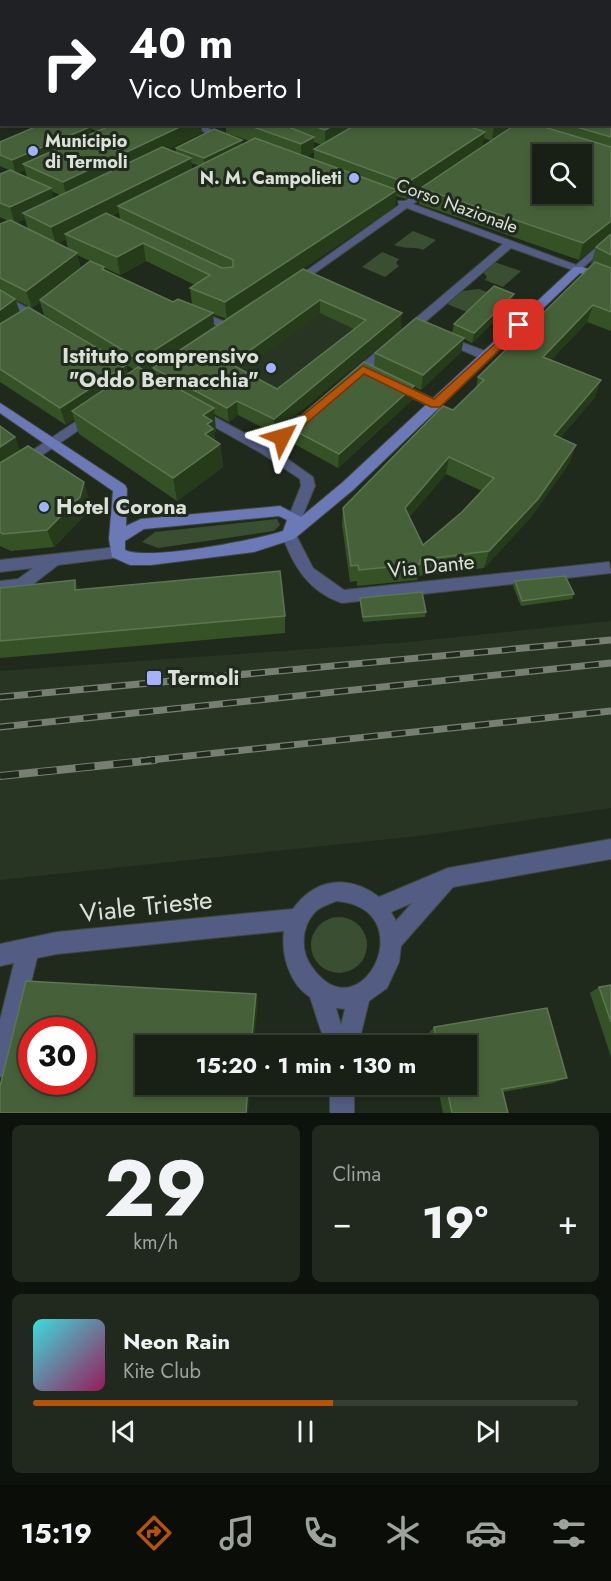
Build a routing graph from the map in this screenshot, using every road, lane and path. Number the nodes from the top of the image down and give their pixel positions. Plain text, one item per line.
1 (198, 126) edge
2 (219, 131) junction
3 (204, 138) edge
4 (234, 141) edge
5 (444, 179) edge
6 (400, 203) junction
7 (611, 238) edge
8 (509, 244) junction
9 (578, 269) junction
10 (303, 276) junction
11 (611, 281) edge
12 (317, 282) edge
13 (280, 292) edge
14 (0, 296) edge
15 (187, 309) edge
16 (52, 327) edge
17 (228, 327) edge
18 (418, 327) junction
19 (486, 356) junction
20 (373, 374) junction
21 (345, 384) edge
22 (435, 404) junction
23 (105, 406) edge
24 (0, 407) edge
25 (188, 407) edge
26 (310, 413) edge
27 (51, 442) junction
28 (266, 450) junction
29 (0, 479) edge
30 (295, 518) junction
31 (289, 535) junction
32 (116, 546) junction
33 (0, 554) edge
34 (53, 561) junction
35 (17, 565) junction
36 (0, 566) edge
37 (610, 566) edge
38 (0, 587) edge
39 (611, 849) edge
40 (448, 878) junction
41 (377, 908) junction
42 (298, 919) junction
43 (391, 942) junction
44 (28, 950) junction
45 (0, 955) edge
46 (319, 992) junction
47 (359, 996) junction
48 (333, 1035) edge
49 (350, 1035) edge
50 (0, 1066) edge
51 (342, 1095) edge
52 (342, 1113) edge

1 - 2 street
2 - 3 street
2 - 4 street
5 - 6 street
6 - 8 street, Corso Nazionale
6 - 10 street
7 - 9 street
8 - 9 street, Corso Nazionale
8 - 18 street
9 - 11 street, Corso Nazionale
9 - 19 street
10 - 12 street
10 - 13 street
14 - 16 street
15 - 17 street
18 - 19 street
18 - 20 street
19 - 22 street
20 - 21 street
20 - 22 street
22 - 31 street
23 - 27 street
24 - 27 street
25 - 28 street
26 - 28 street
27 - 29 street
27 - 32 street
28 - 30 street
30 - 31 street
30 - 32 street
31 - 32 street
31 - 37 street, Via Dante
32 - 34 street
33 - 35 street
34 - 35 street
34 - 38 street
35 - 36 street
39 - 40 street
40 - 41 street
40 - 43 street
41 - 42 street
41 - 43 street
42 - 44 street, Viale Trieste
42 - 46 street
43 - 47 street
44 - 45 street, Viale Trieste
44 - 50 street
46 - 47 street
46 - 48 street
47 - 49 street
51 - 52 street

